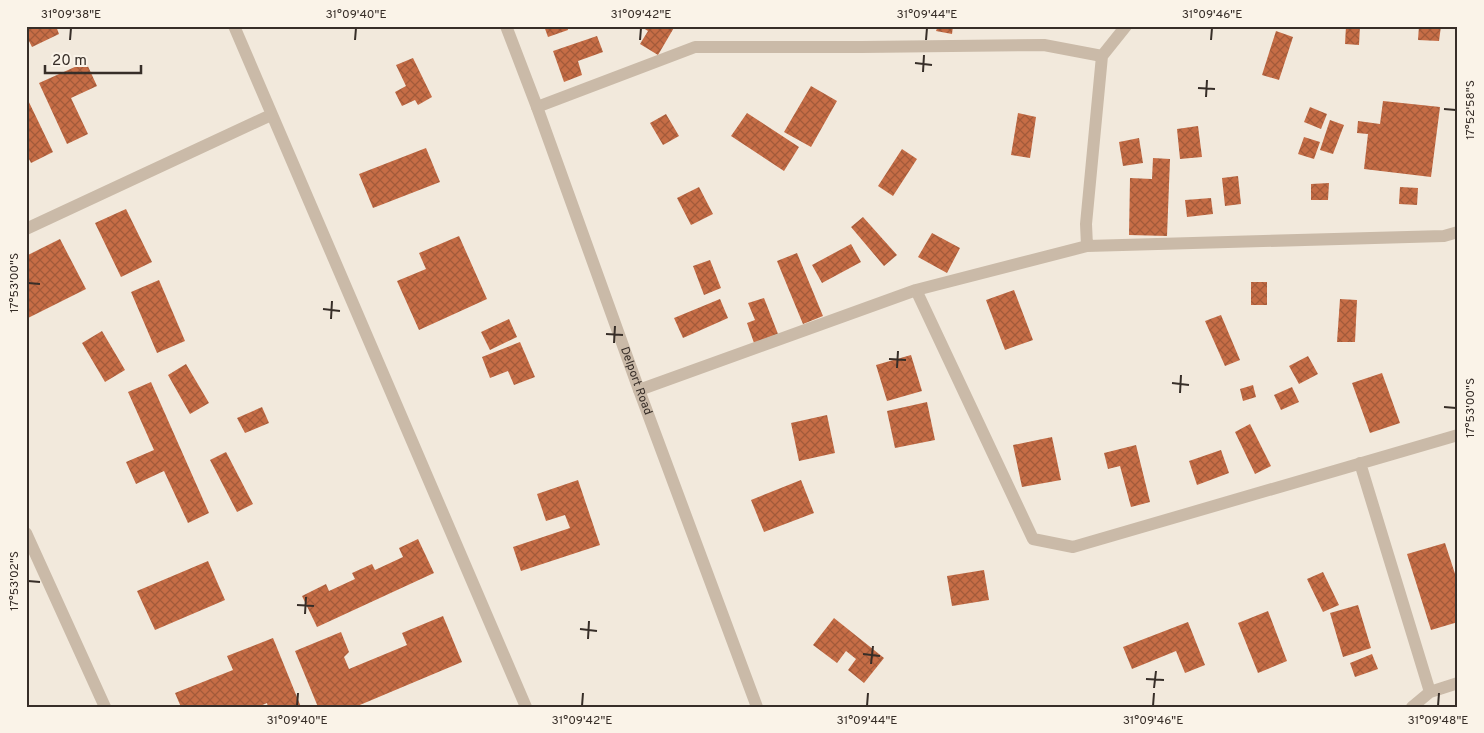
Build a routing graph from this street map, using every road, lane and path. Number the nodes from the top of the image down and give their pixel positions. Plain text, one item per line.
1 (234, 26) edge
2 (506, 26) edge
3 (1126, 26) edge
4 (1102, 56) junction
5 (537, 107) junction
6 (271, 115) junction
7 (26, 229) edge
8 (1458, 232) edge
9 (1086, 246) junction
10 (916, 290) junction
11 (639, 390) junction
12 (1458, 434) edge
13 (1360, 463) junction
14 (26, 533) edge
15 (1458, 682) edge
16 (1430, 692) junction
17 (105, 707) edge
18 (526, 707) edge
19 (758, 707) edge
20 (1412, 707) edge

1 - 6 street
2 - 5 street, Delport Road
3 - 4 street
4 - 5 street
4 - 9 street
5 - 11 street, Delport Road
6 - 7 street
6 - 18 street
8 - 9 street
9 - 10 street
10 - 11 street
10 - 13 street
11 - 19 street, Delport Road
12 - 13 street
13 - 16 street
14 - 17 street
15 - 16 street
16 - 20 street

